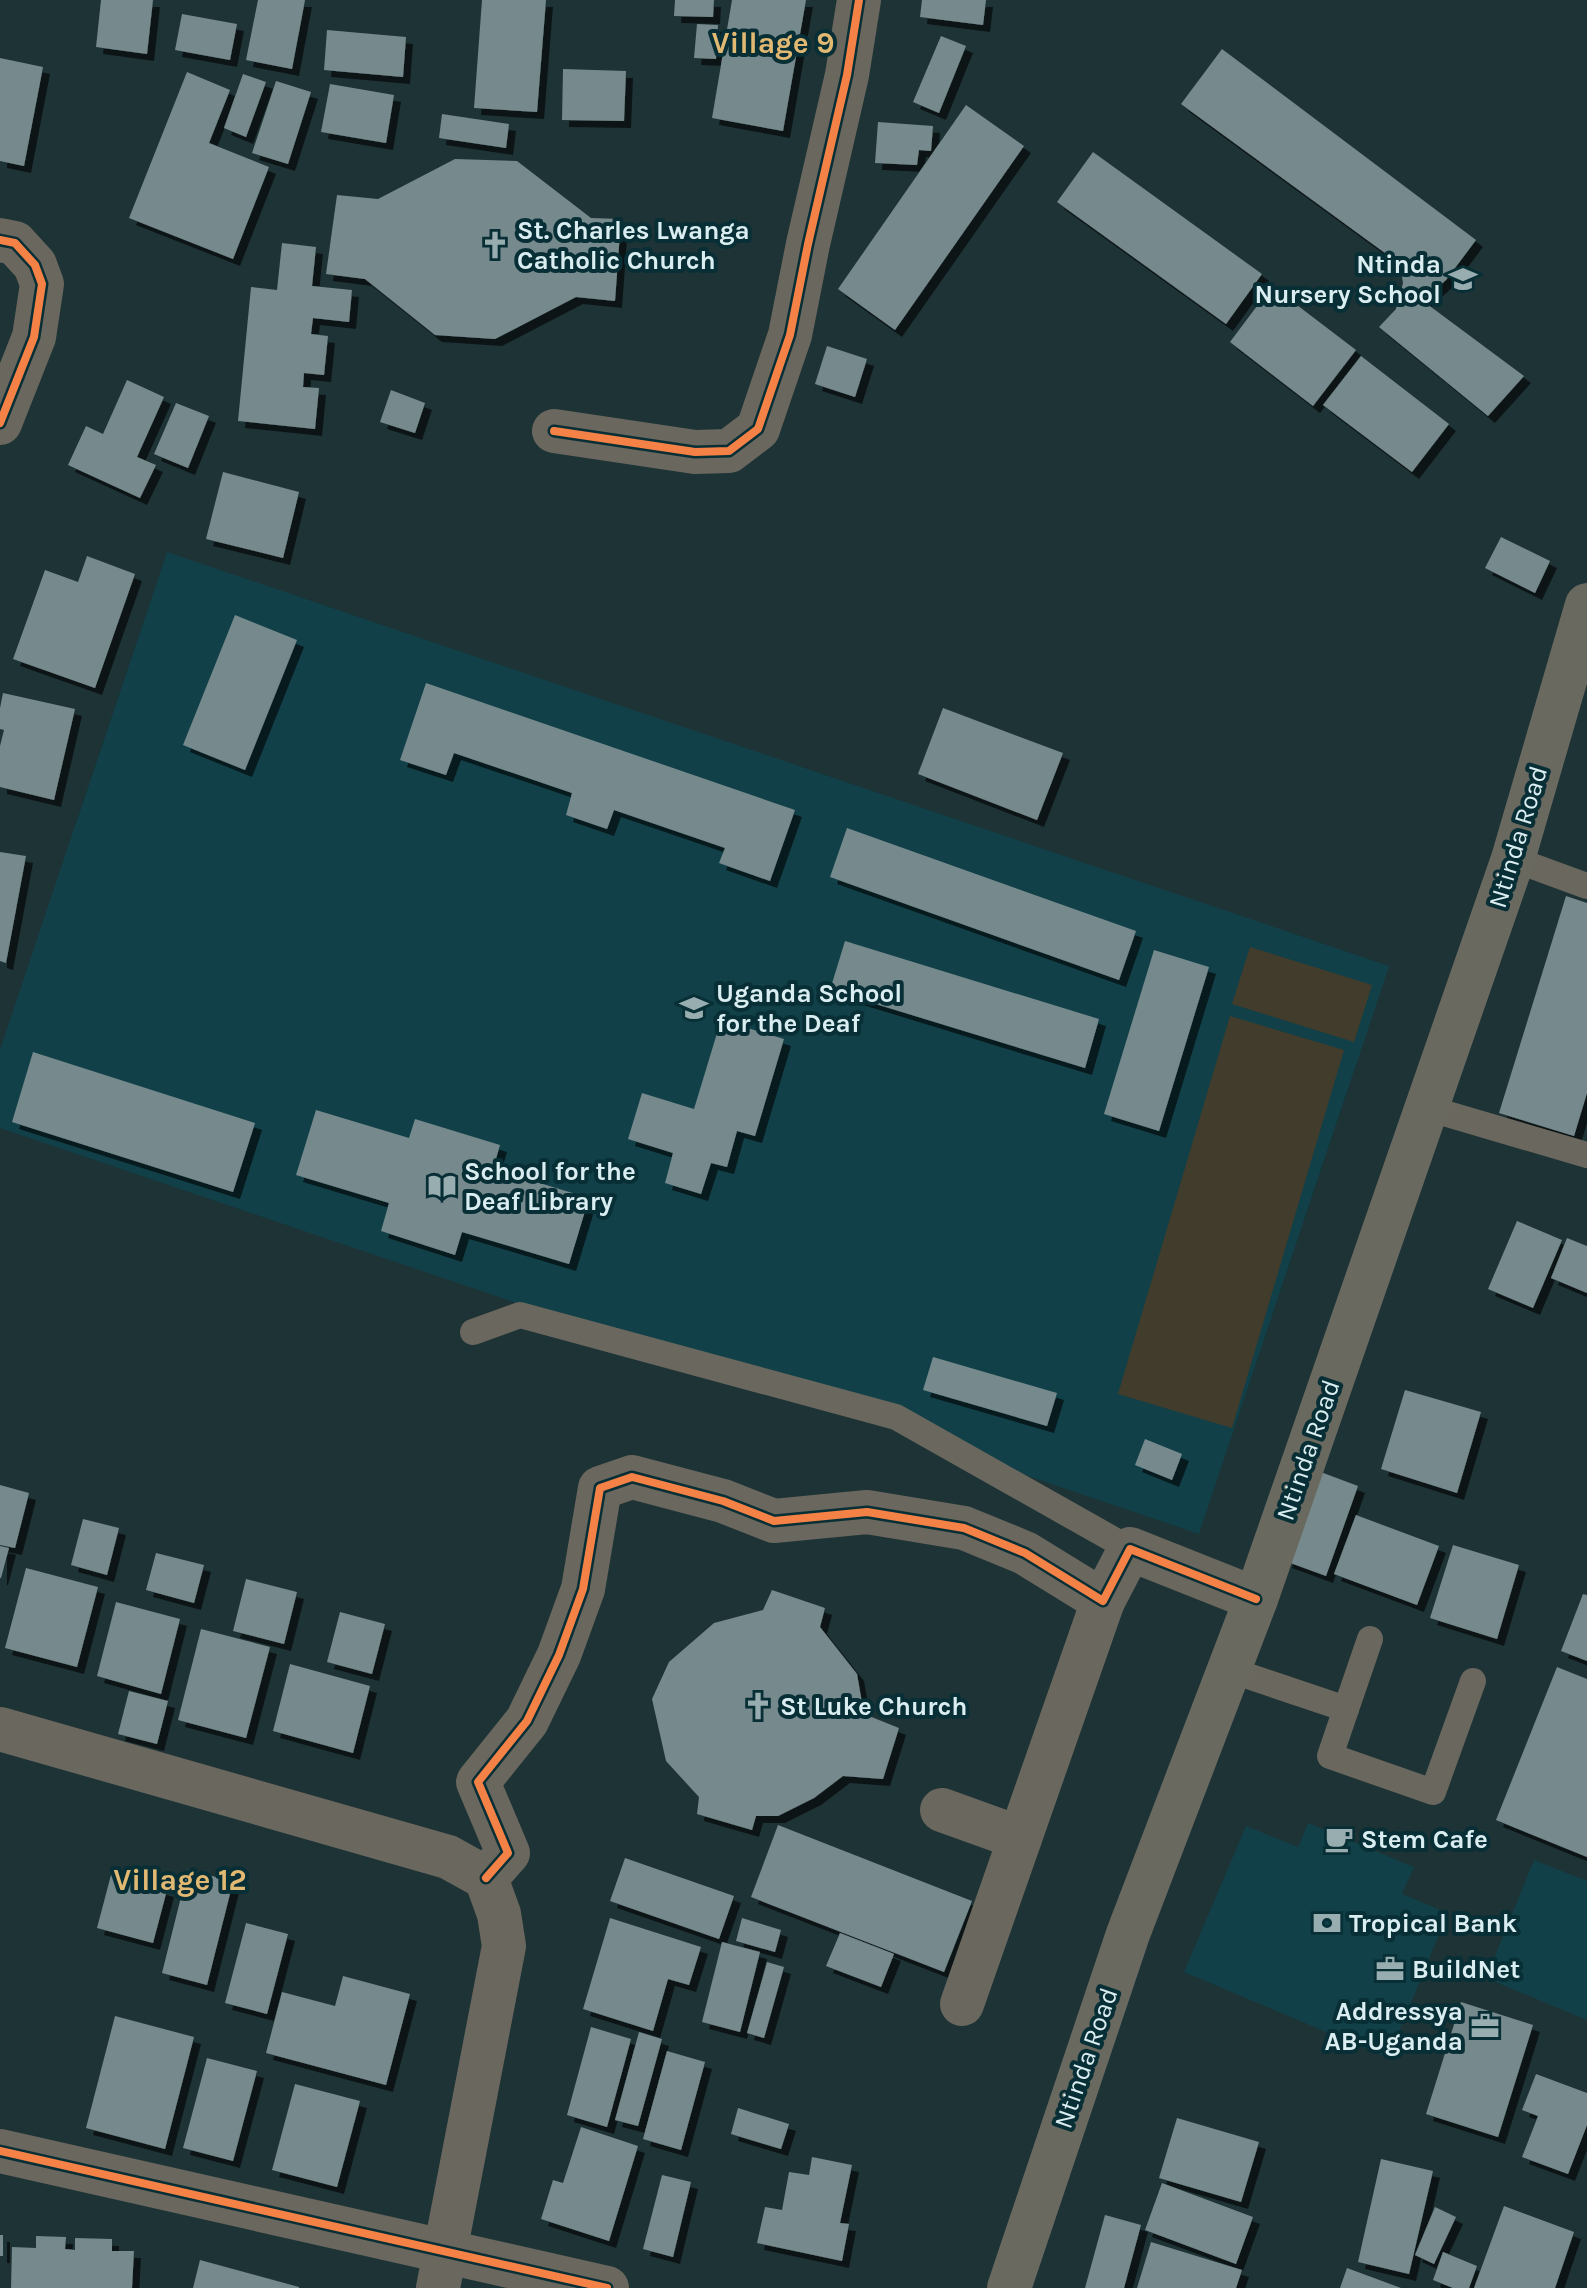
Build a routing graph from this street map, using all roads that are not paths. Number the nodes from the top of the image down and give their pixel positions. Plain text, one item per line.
1 (859, 0) edge
2 (0, 240) edge
3 (0, 423) edge
4 (554, 431) dead end
5 (1587, 605) edge
6 (1513, 859) junction
7 (1587, 886) edge
8 (1427, 1108) junction
9 (1587, 1155) edge
10 (473, 1332) dead end
11 (1130, 1549) junction
12 (1256, 1599) junction
13 (1103, 1601) junction
14 (1370, 1639) dead end
15 (1230, 1670) junction
16 (1473, 1681) dead end
17 (1346, 1709) junction
18 (0, 1729) edge
19 (942, 1810) dead end
20 (1020, 1838) junction
21 (486, 1878) junction
22 (962, 2004) dead end
23 (0, 2151) edge
24 (442, 2269) edge
25 (607, 2288) edge
26 (1009, 2288) edge

1 - 4 street
2 - 3 street
5 - 6 main road, Ntinda Road
6 - 7 lane
6 - 8 main road, Ntinda Road
8 - 9 lane
8 - 12 main road, Ntinda Road
10 - 11 lane
11 - 12 street
11 - 13 street
12 - 15 main road, Ntinda Road
13 - 20 street
13 - 21 street
14 - 17 lane
15 - 17 lane
15 - 26 main road, Ntinda Road
16 - 17 lane
18 - 21 street
19 - 20 street
20 - 22 street
21 - 24 street
23 - 24 street
24 - 25 street

